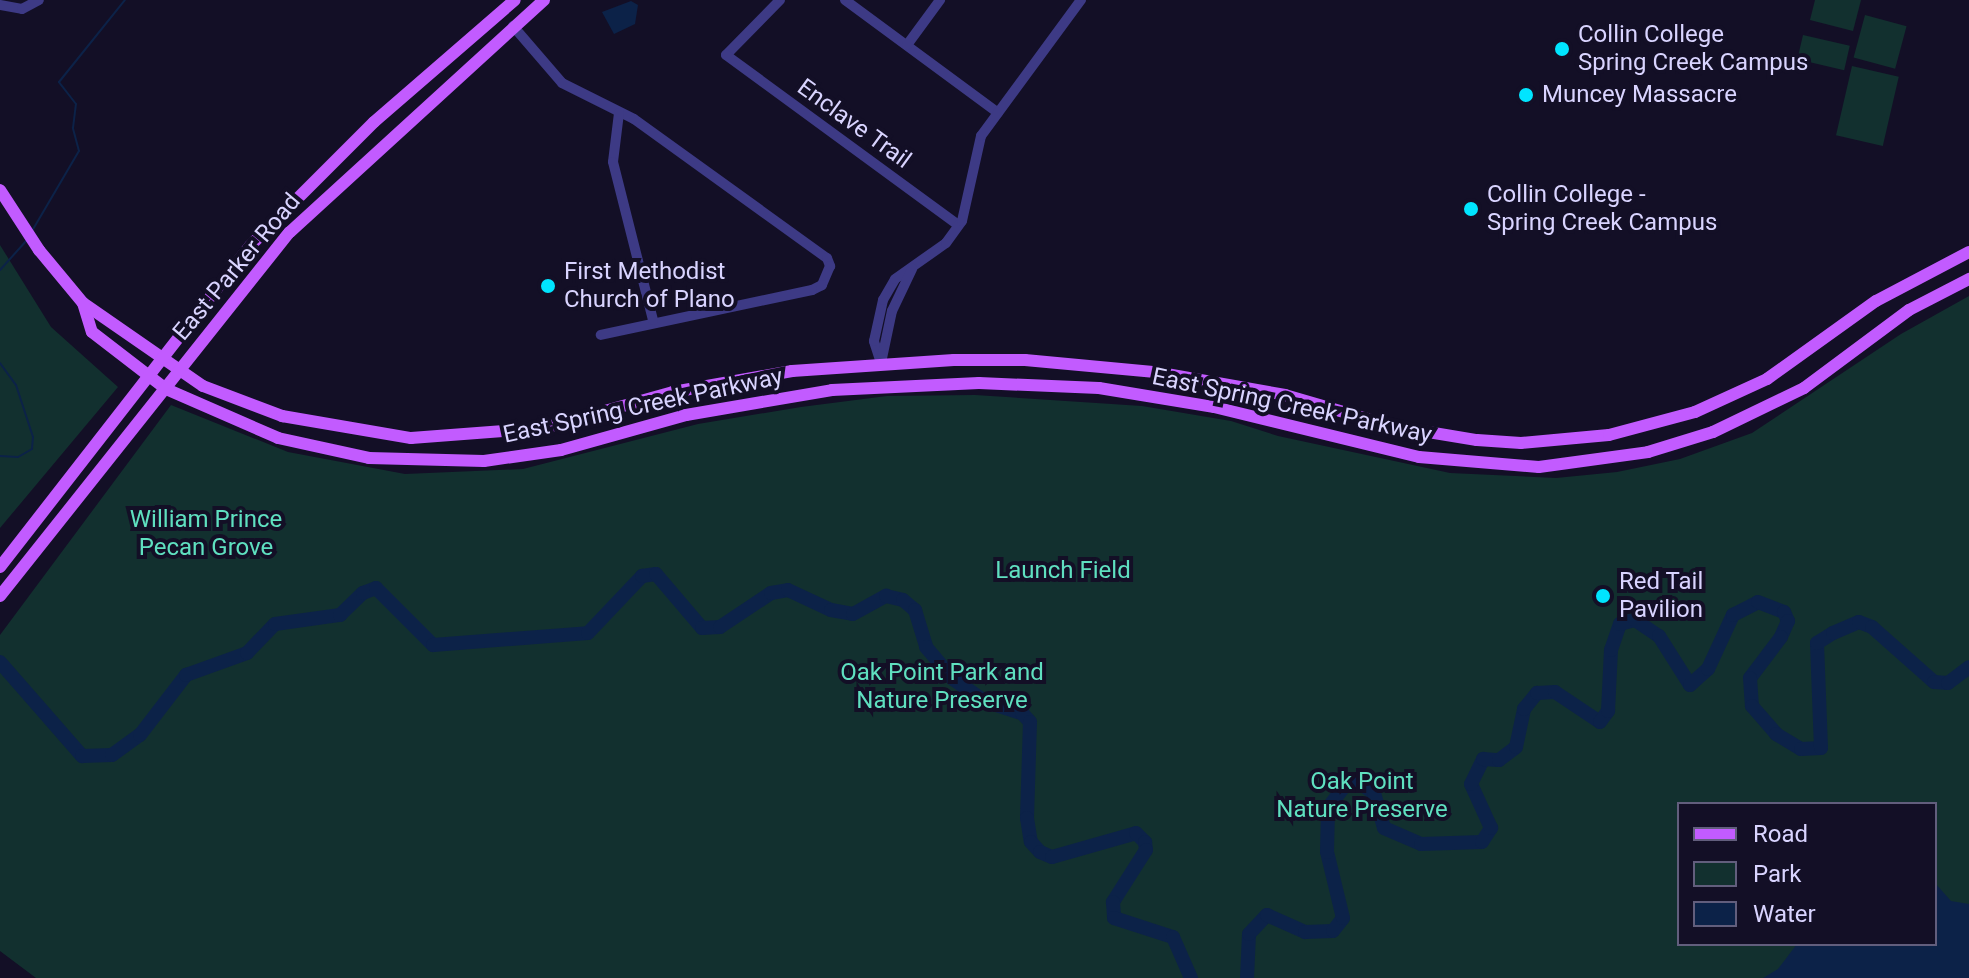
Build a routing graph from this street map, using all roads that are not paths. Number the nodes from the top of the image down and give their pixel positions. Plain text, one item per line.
1 (39, 0) edge
2 (515, 0) edge
3 (544, 0) edge
4 (780, 0) edge
5 (845, 0) edge
6 (940, 0) edge
7 (1081, 0) edge
8 (5, 7) edge
9 (501, 11) junction
10 (513, 26) junction
11 (907, 45) junction
12 (619, 113) junction
13 (998, 113) junction
14 (336, 159) junction
15 (349, 175) junction
16 (0, 190) edge
17 (958, 225) junction
18 (1969, 252) edge
19 (1969, 279) edge
20 (83, 303) junction
21 (653, 320) junction
22 (601, 335) dead end
23 (163, 360) junction
24 (881, 363) junction
25 (180, 372) junction
26 (151, 378) junction
27 (883, 385) junction
28 (166, 389) junction
29 (1724, 399) junction
30 (622, 406) junction
31 (1343, 412) junction
32 (1734, 423) junction
33 (629, 430) junction
34 (1337, 436) junction
35 (0, 567) edge
36 (0, 596) edge

1 - 8 street
2 - 9 main road, East Parker Road
3 - 10 main road, East Parker Road
4 - 17 street, Enclave Trail
5 - 11 street
6 - 11 street
7 - 13 street
9 - 10 main road
9 - 14 main road, East Parker Road
10 - 12 street
10 - 15 main road, East Parker Road
11 - 13 street
12 - 21 street
12 - 21 street
13 - 17 street
14 - 15 main road
14 - 23 main road, East Parker Road
15 - 25 main road, East Parker Road
16 - 20 main road
17 - 24 street
18 - 29 main road, East Spring Creek Parkway
19 - 32 main road, East Spring Creek Parkway
20 - 23 main road, East Spring Creek Parkway
20 - 26 main road, East Spring Creek Parkway
21 - 22 street
23 - 25 main road, East Spring Creek Parkway
23 - 26 main road, East Parker Road
24 - 27 main road
24 - 30 main road, East Spring Creek Parkway
24 - 31 main road, East Spring Creek Parkway
25 - 28 main road, East Parker Road
25 - 30 main road, East Spring Creek Parkway
26 - 28 main road, East Spring Creek Parkway
26 - 35 main road, East Parker Road
27 - 33 main road, East Spring Creek Parkway
27 - 34 main road, East Spring Creek Parkway
28 - 33 main road, East Spring Creek Parkway
28 - 36 main road, East Parker Road
29 - 31 main road, East Spring Creek Parkway
29 - 32 main road
30 - 33 main road
31 - 34 main road
32 - 34 main road, East Spring Creek Parkway

